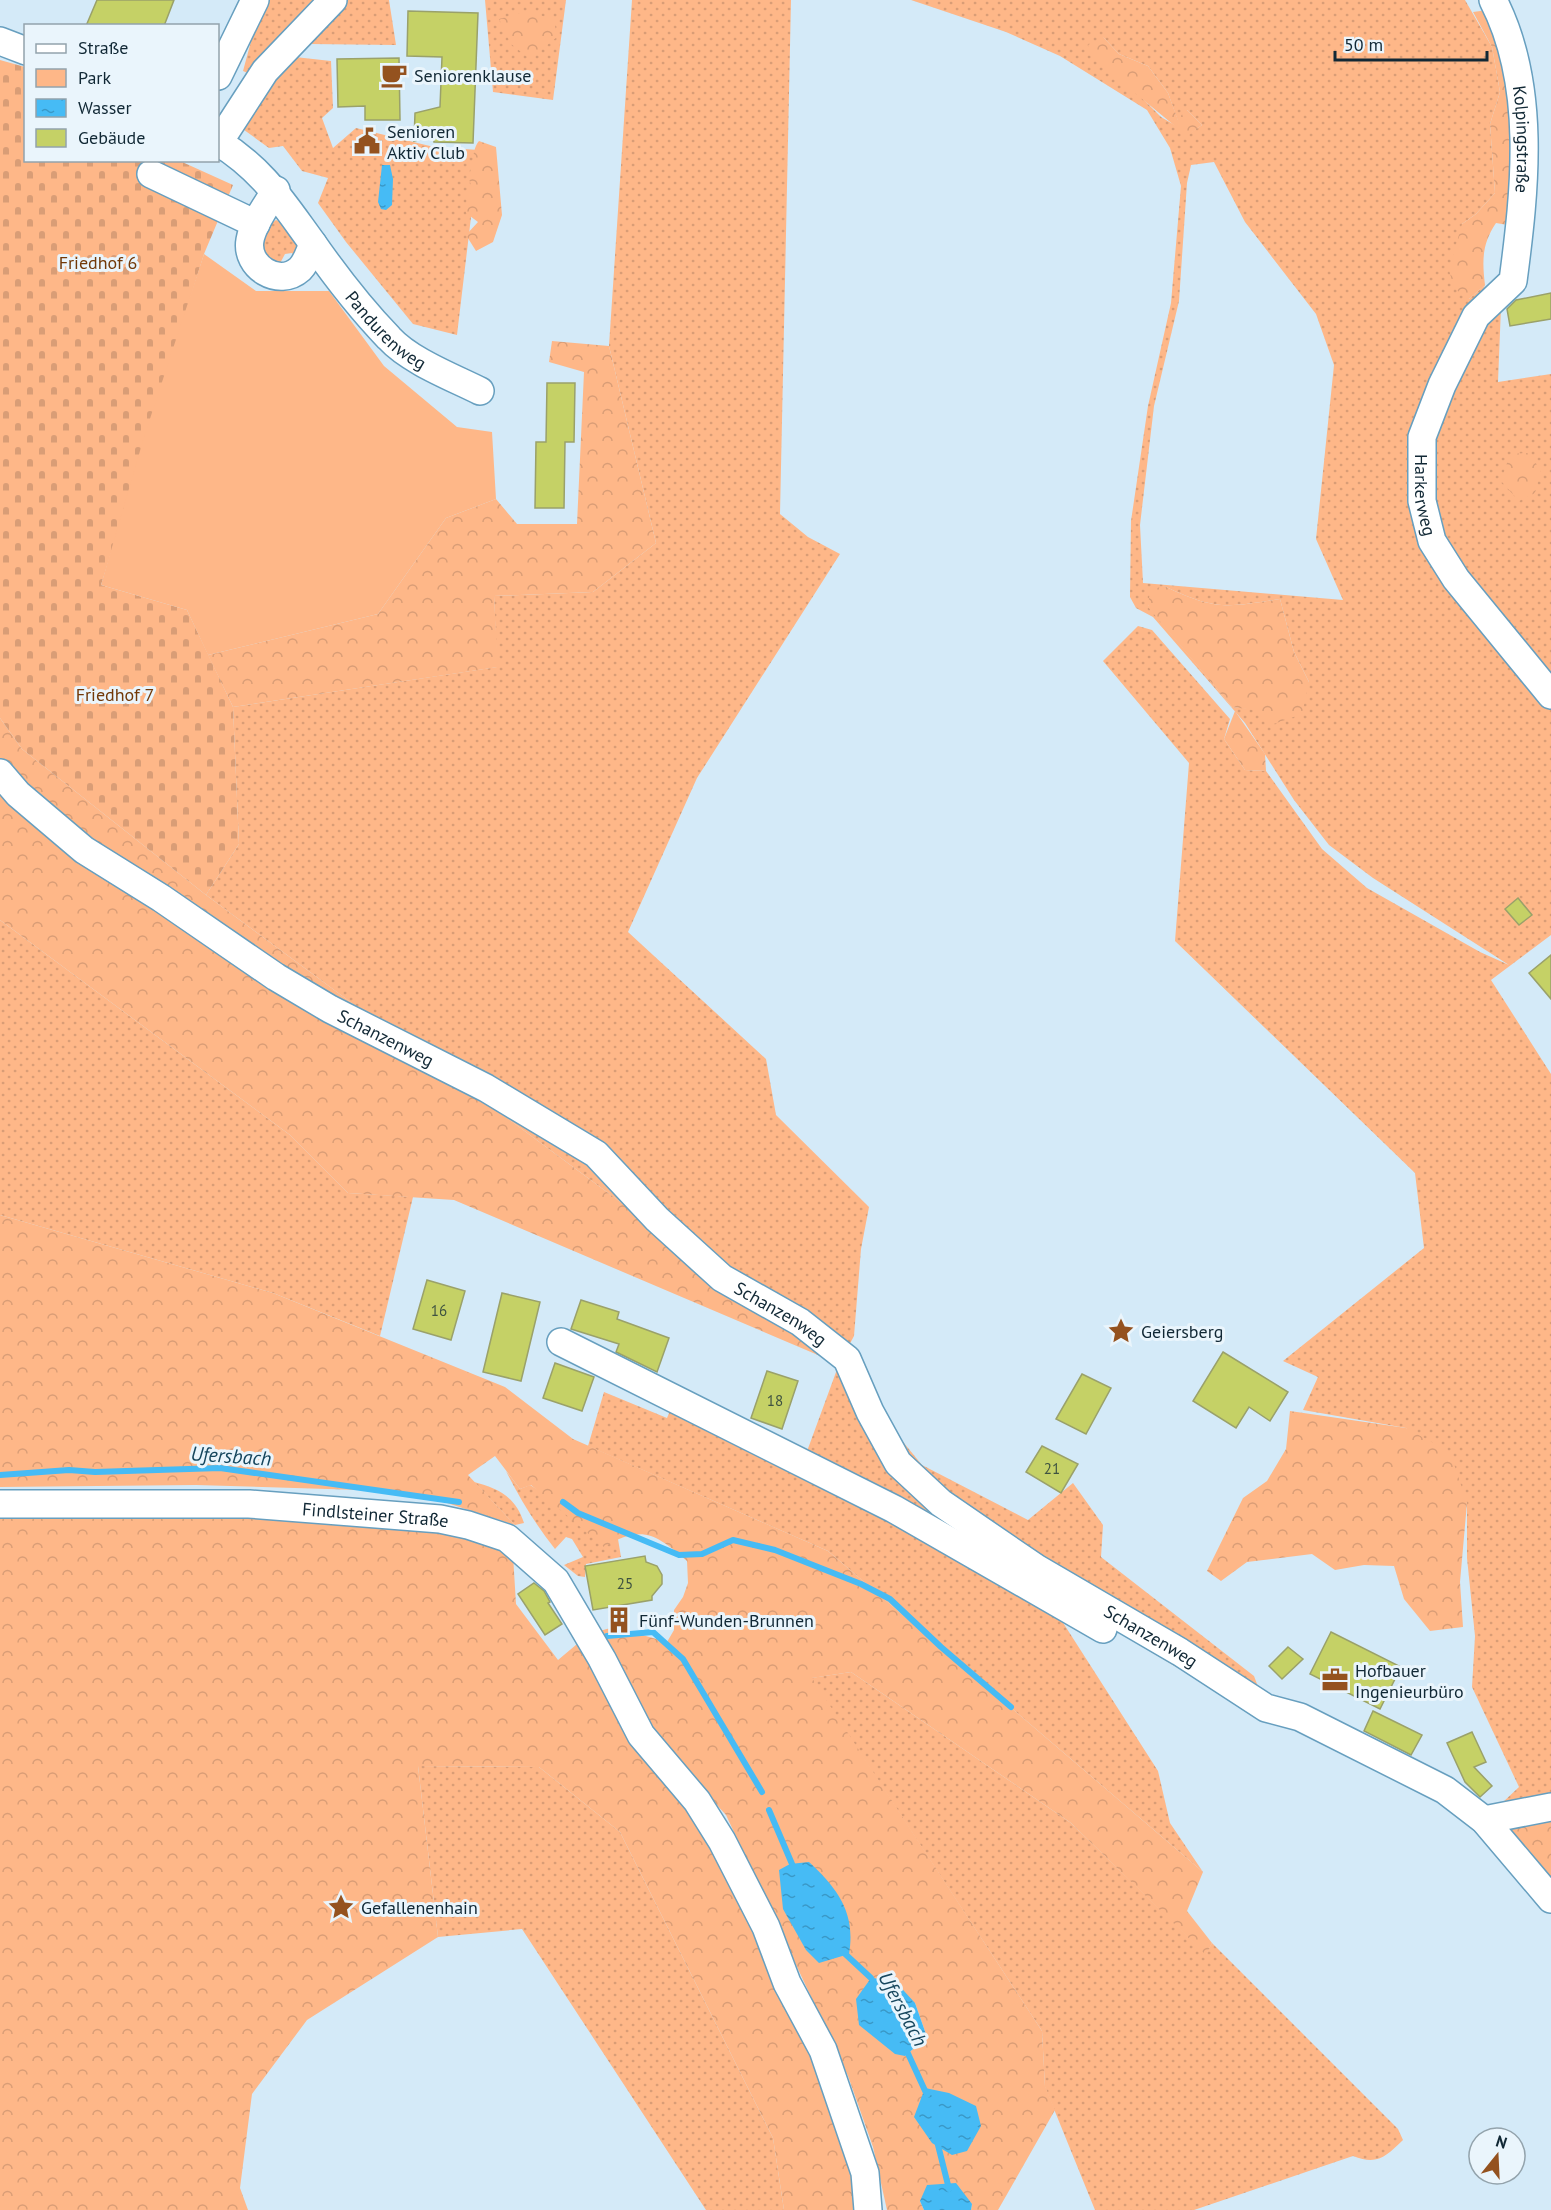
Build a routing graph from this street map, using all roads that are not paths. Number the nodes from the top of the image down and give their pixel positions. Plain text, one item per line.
1 (255, 0) edge
2 (333, 0) edge
3 (1493, 0) edge
4 (0, 41) edge
5 (24, 50) edge
6 (219, 74) edge
7 (219, 140) edge
8 (219, 143) edge
9 (151, 174) dead end
10 (276, 190) junction
11 (256, 224) junction
12 (313, 244) junction
13 (1514, 281) joint
14 (480, 391) dead end
15 (1551, 695) edge
16 (0, 773) edge
17 (561, 1342) dead end
18 (0, 1504) edge
19 (1266, 1708) junction
20 (1551, 1807) edge
21 (1484, 1820) junction
22 (1551, 1899) edge
23 (868, 2210) edge

1 - 6 street
2 - 7 street
3 - 13 street, Kolpingstraße
4 - 5 street
8 - 10 street, Pandurenweg
9 - 11 street
10 - 11 street
10 - 12 street, Pandurenweg
11 - 12 street
12 - 14 street, Pandurenweg
13 - 15 street, Harkerweg
16 - 19 street, Schanzenweg
17 - 19 street
18 - 23 street, Findlsteiner Straße
19 - 21 street, Schanzenweg
20 - 21 street
21 - 22 street, Schanzenweg

